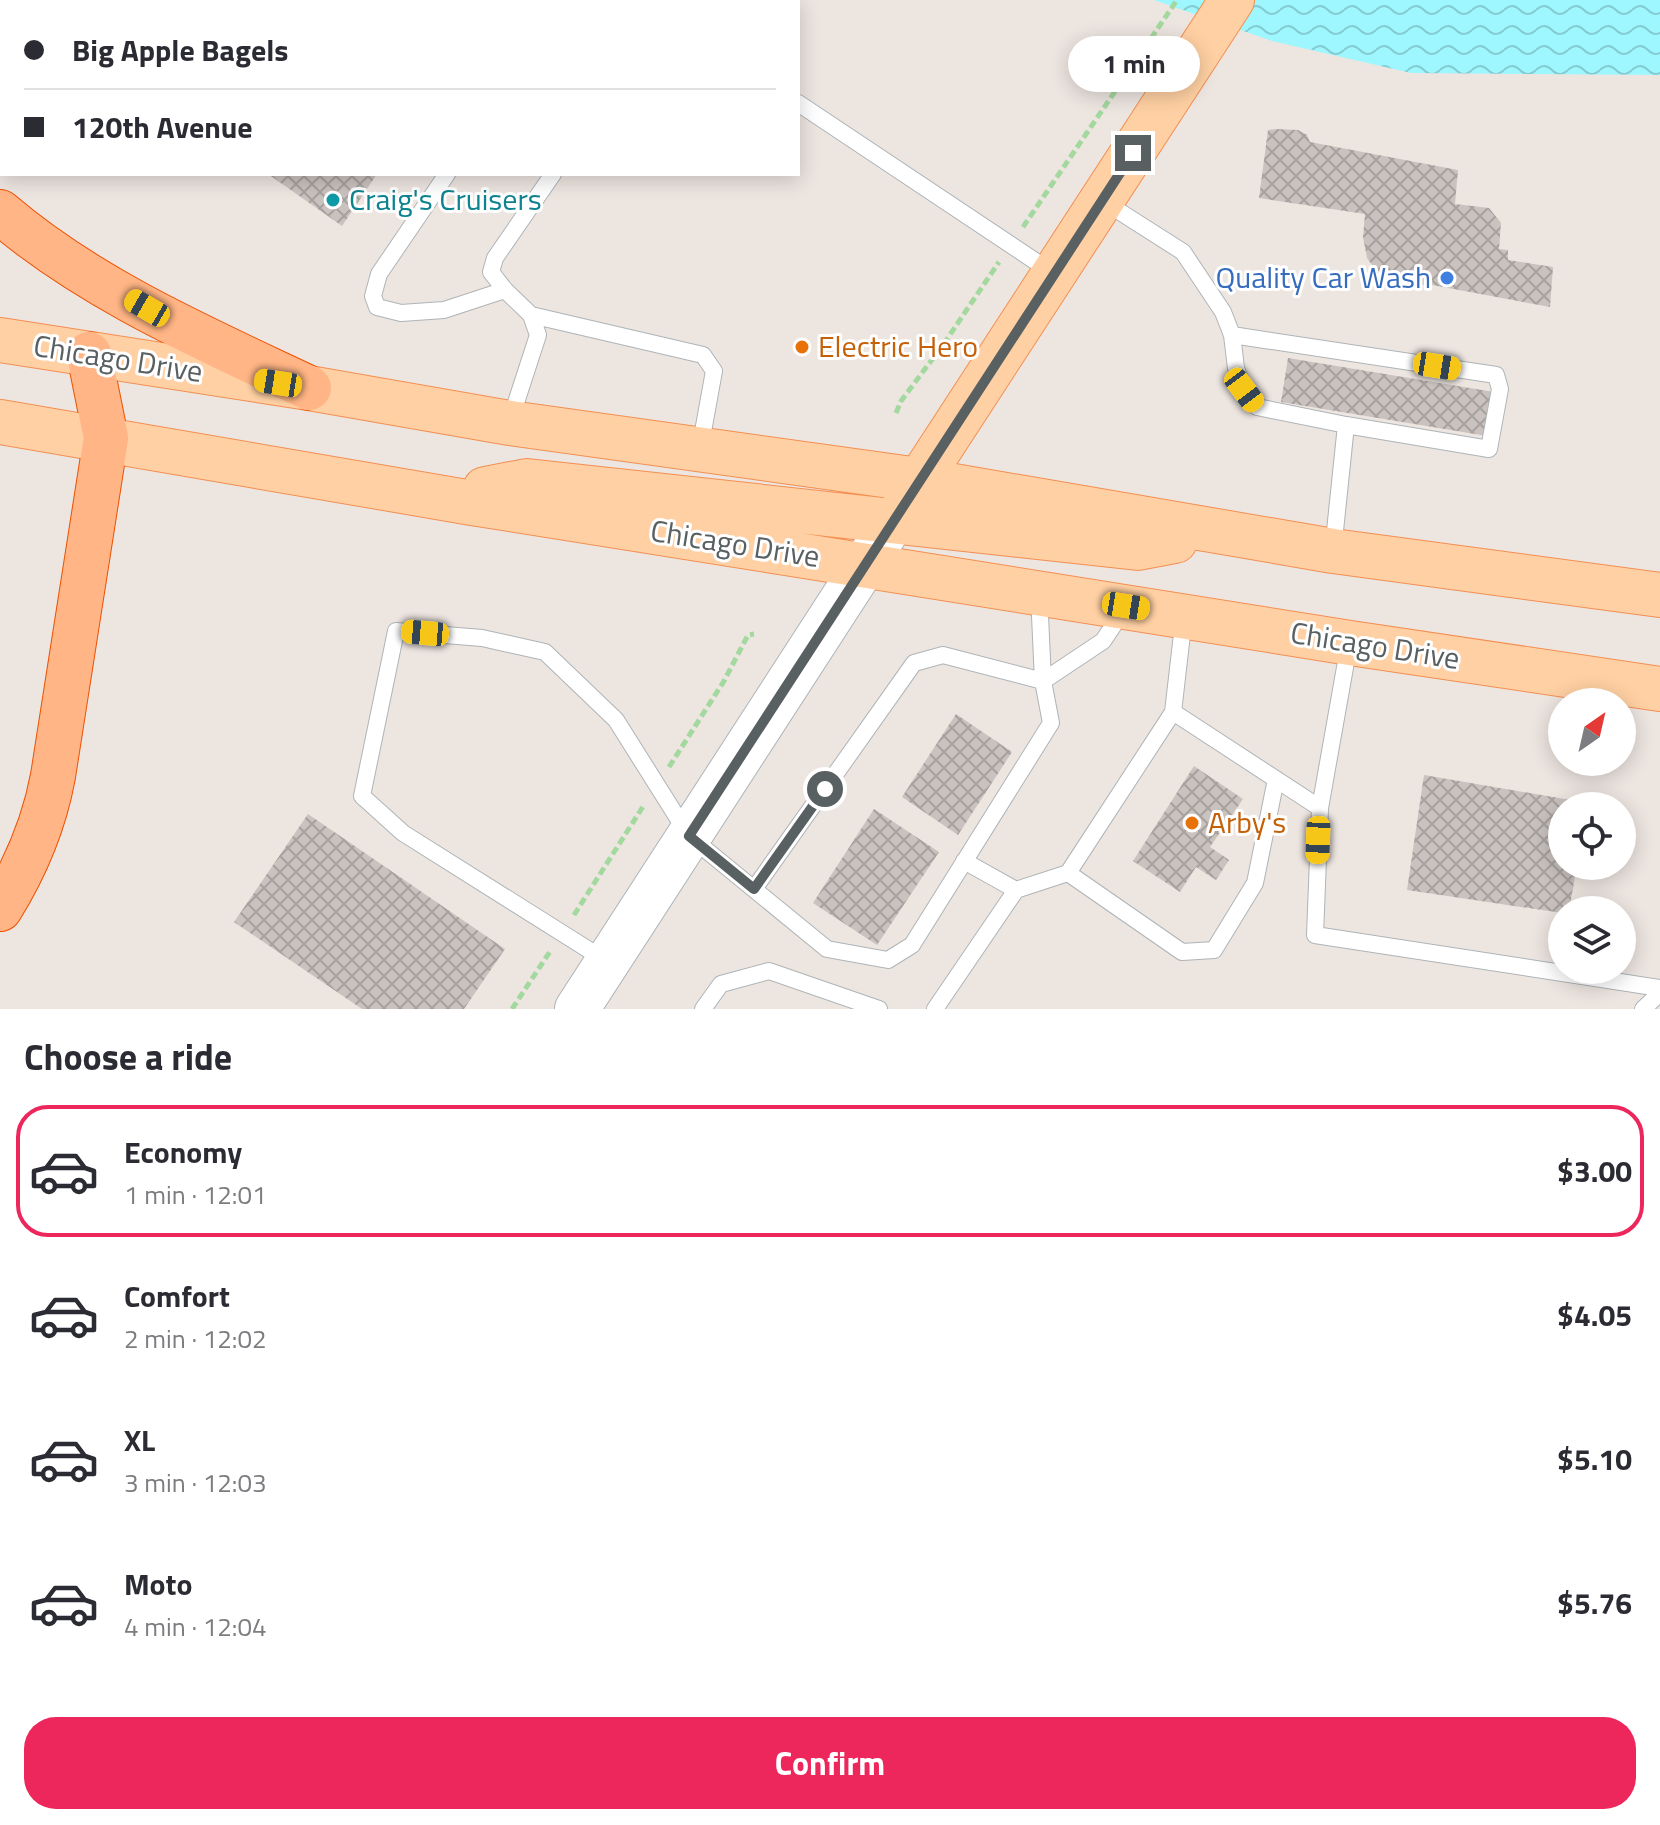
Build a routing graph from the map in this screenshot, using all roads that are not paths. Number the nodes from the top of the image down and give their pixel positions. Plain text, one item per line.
1 (1232, 0) edge
2 (800, 104) edge
3 (446, 176) edge
4 (552, 176) edge
5 (1103, 200) junction
6 (0, 212) edge
7 (1055, 274) junction
8 (505, 290) junction
9 (531, 315) junction
10 (1232, 335) junction
11 (0, 340) edge
12 (89, 354) junction
13 (309, 388) junction
14 (0, 422) edge
15 (510, 423) junction
16 (1346, 425) junction
17 (106, 438) junction
18 (699, 451) junction
19 (919, 480) junction
20 (439, 497) junction
21 (893, 521) junction
22 (1225, 533) junction
23 (1333, 551) junction
24 (864, 565) junction
25 (1039, 592) junction
26 (1660, 595) edge
27 (1126, 606) junction
28 (1184, 615) junction
29 (1350, 643) junction
30 (1660, 654) edge
31 (1560, 674) junction
32 (1043, 681) junction
33 (1660, 689) edge
34 (1173, 712) junction
35 (1276, 779) junction
36 (1320, 808) junction
37 (689, 836) junction
38 (964, 861) junction
39 (1068, 873) junction
40 (754, 889) junction
41 (1016, 890) junction
42 (0, 909) edge
43 (608, 962) junction
44 (1660, 991) edge
45 (856, 1006) edge
46 (577, 1009) edge
47 (703, 1009) edge
48 (879, 1009) edge
49 (935, 1009) edge
50 (1643, 1009) edge

1 - 5 main road
2 - 7 lane
3 - 8 lane
4 - 8 lane
5 - 7 main road
5 - 10 lane
6 - 13 highway
7 - 19 main road
8 - 9 lane
9 - 15 lane
9 - 18 lane
10 - 16 lane
10 - 16 lane
11 - 12 main road, Chicago Drive
12 - 13 main road, Chicago Drive
12 - 17 highway
13 - 15 main road, Chicago Drive
14 - 17 main road, Chicago Drive
15 - 18 main road, Chicago Drive
16 - 23 lane
17 - 20 main road, Chicago Drive
17 - 42 highway
18 - 19 main road, Chicago Drive
19 - 21 main road
19 - 22 main road, Chicago Drive
20 - 21 main road
20 - 24 main road, Chicago Drive
21 - 22 main road
21 - 24 main road
22 - 23 main road, Chicago Drive
23 - 26 main road, Chicago Drive
24 - 25 main road, Chicago Drive
24 - 37 main road
25 - 27 main road, Chicago Drive
25 - 32 lane
27 - 28 main road, Chicago Drive
27 - 32 lane
28 - 29 main road, Chicago Drive
28 - 34 lane
29 - 31 main road, Chicago Drive
29 - 36 lane
30 - 31 main road
31 - 33 main road, Chicago Drive
32 - 38 lane
32 - 40 lane
34 - 35 lane
34 - 39 lane
35 - 36 lane
35 - 39 lane
36 - 44 lane
37 - 40 lane
37 - 43 main road
37 - 43 lane
38 - 40 lane
38 - 41 lane
39 - 41 lane
41 - 49 lane
43 - 46 main road
44 - 50 lane
45 - 47 lane
45 - 48 lane

